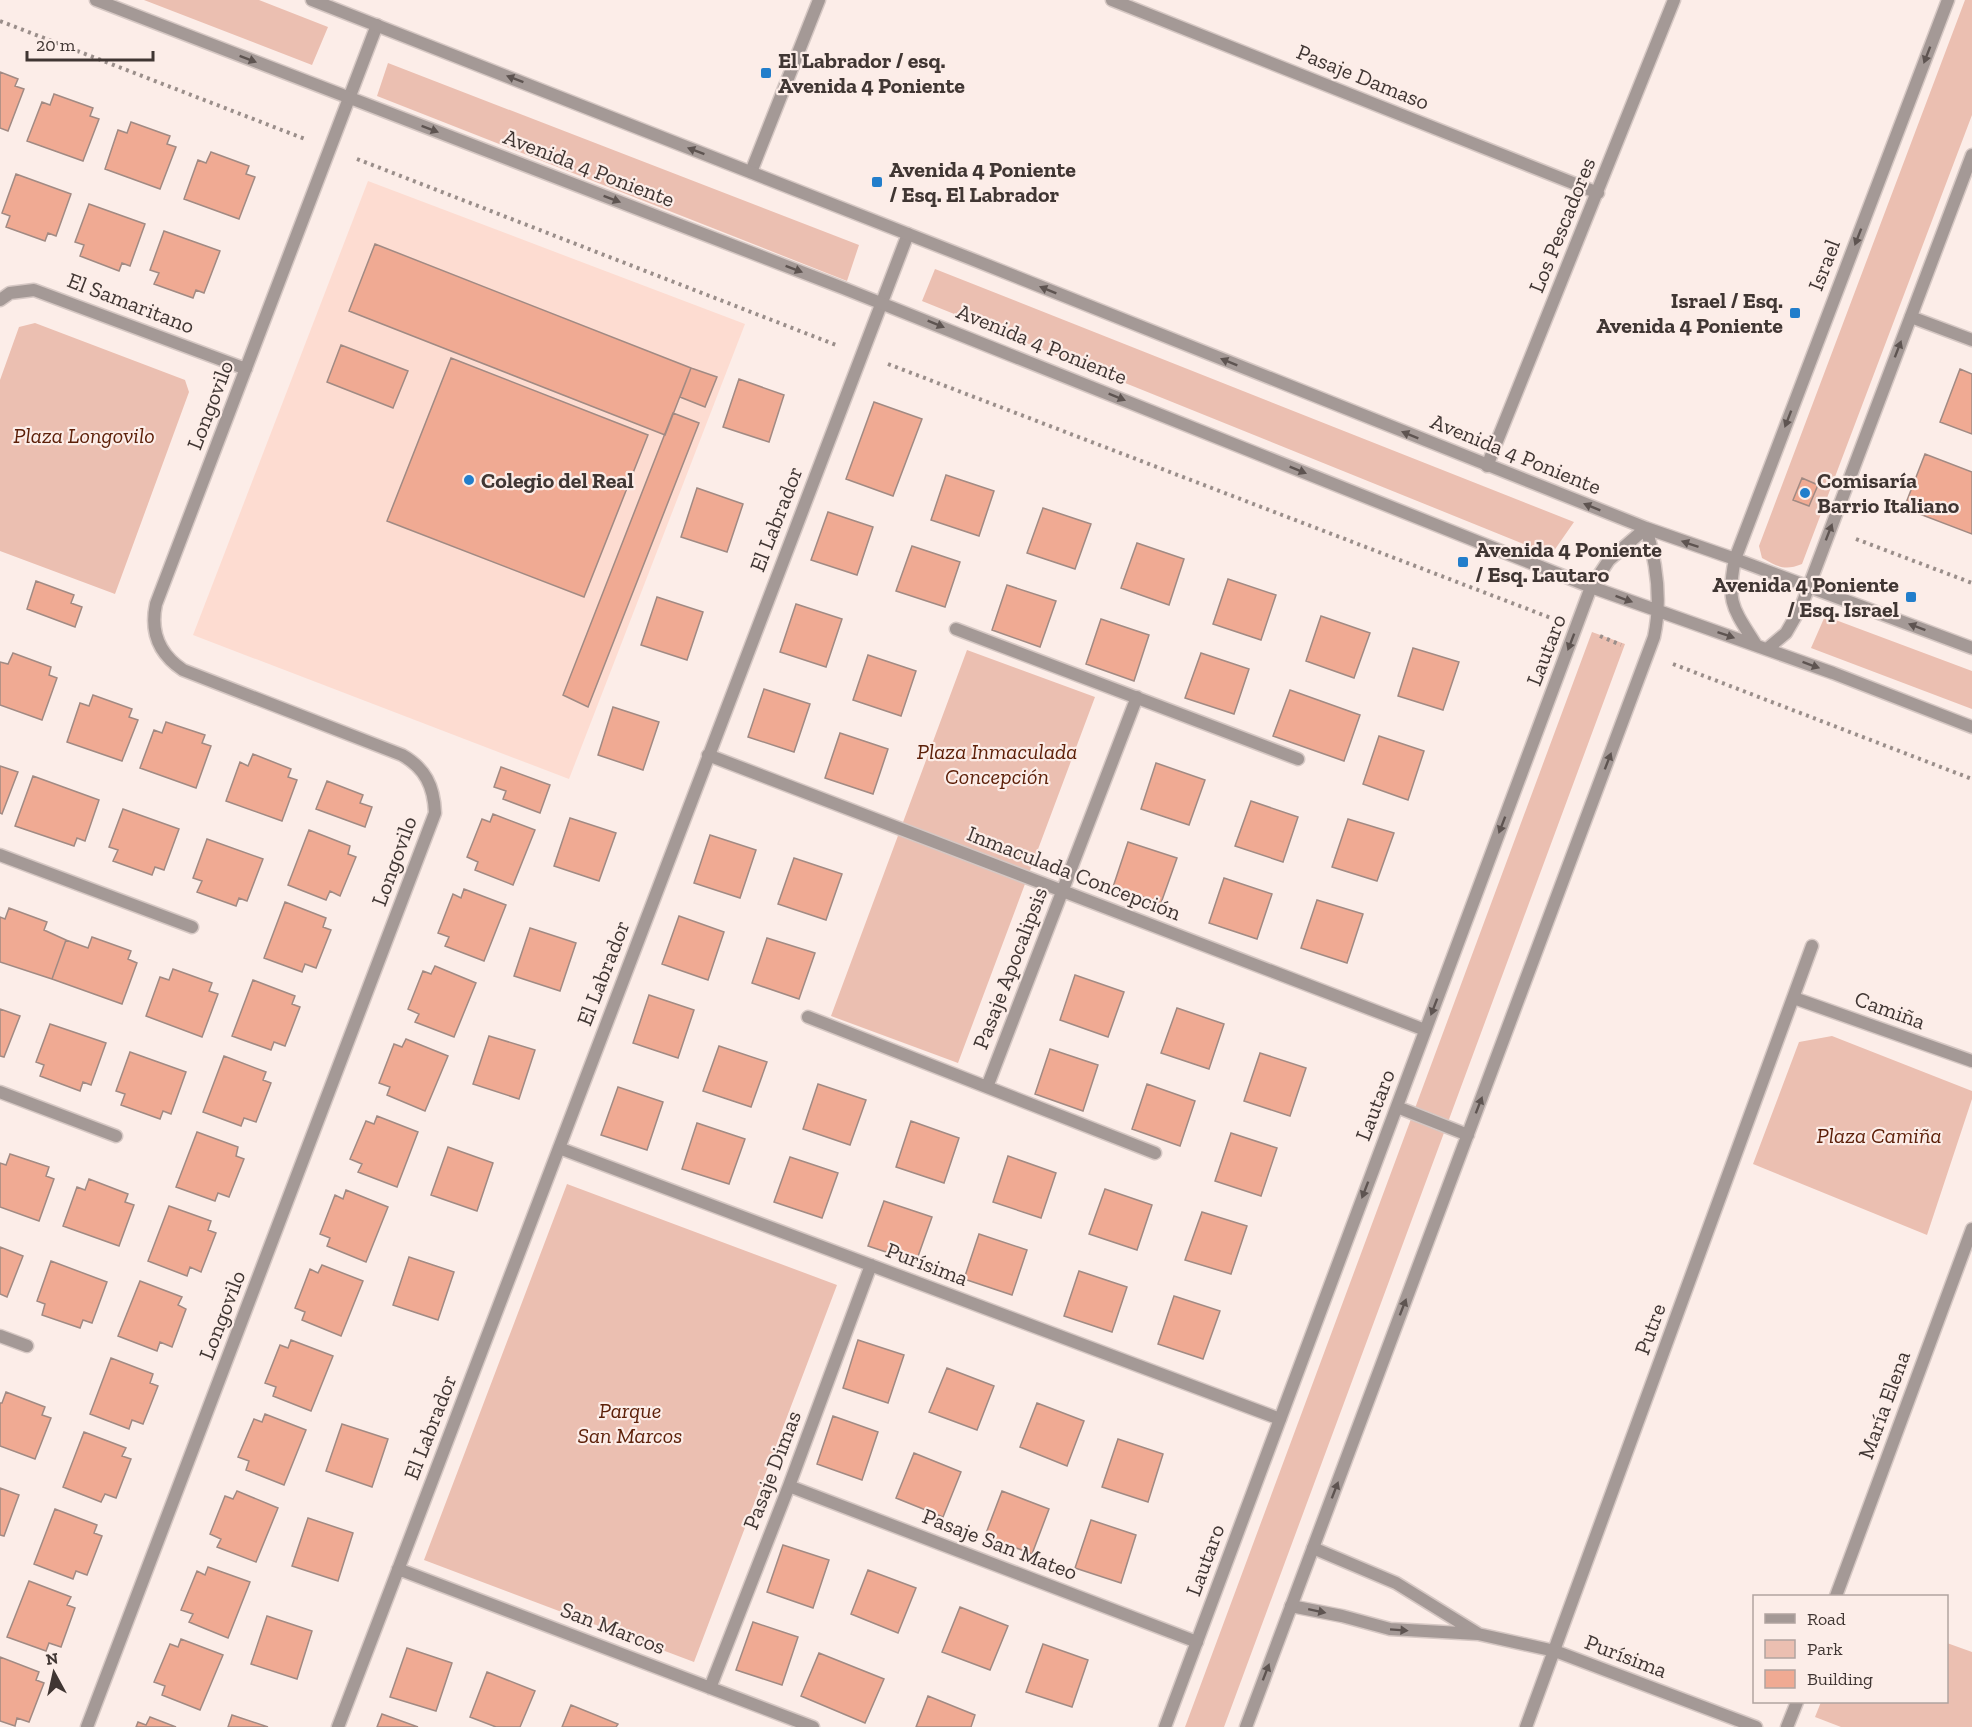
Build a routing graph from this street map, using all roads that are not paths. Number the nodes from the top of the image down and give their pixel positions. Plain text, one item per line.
1 (96, 0) edge
2 (312, 0) edge
3 (819, 0) edge
4 (1112, 0) edge
5 (1674, 0) edge
6 (1948, 0) edge
7 (377, 25) junction
8 (350, 98) junction
9 (1972, 155) edge
10 (751, 172) junction
11 (1598, 193) junction
12 (908, 234) junction
13 (0, 300) edge
14 (881, 303) junction
15 (1911, 316) junction
16 (1972, 340) edge
17 (246, 369) junction
18 (1487, 465) junction
19 (1646, 528) junction
20 (1735, 559) junction
21 (1809, 586) junction
22 (1591, 587) junction
23 (1657, 611) junction
24 (956, 629) dead end
25 (1761, 647) junction
26 (1972, 648) edge
27 (1137, 697) junction
28 (1972, 727) edge
29 (708, 755) junction
30 (1298, 759) dead end
31 (0, 855) edge
32 (1063, 890) junction
33 (192, 927) dead end
34 (1812, 946) dead end
35 (1794, 998) junction
36 (808, 1017) dead end
37 (1425, 1030) junction
38 (1972, 1061) edge
39 (987, 1087) junction
40 (0, 1092) edge
41 (1397, 1107) junction
42 (1468, 1135) junction
43 (116, 1136) dead end
44 (559, 1148) junction
45 (1155, 1153) dead end
46 (1972, 1229) edge
47 (871, 1265) junction
48 (0, 1336) edge
49 (27, 1346) dead end
50 (1280, 1419) junction
51 (789, 1486) junction
52 (1313, 1548) junction
53 (398, 1569) junction
54 (1836, 1595) edge
55 (1291, 1606) junction
56 (1478, 1634) junction
57 (1197, 1642) junction
58 (1554, 1651) junction
59 (710, 1688) junction
60 (1796, 1703) edge
61 (87, 1727) edge
62 (338, 1727) edge
63 (813, 1727) edge
64 (1165, 1727) edge
65 (1246, 1727) edge
66 (1526, 1727) edge
67 (1756, 1727) edge
68 (1787, 1727) edge

1 -> 8 street, Avenida 4 Poniente
2 - 7 street, Avenida 4 Poniente
3 - 10 street
4 - 11 street, Pasaje Damaso
5 - 11 street, Los Pescadores
6 -> 20 street, Israel
7 - 8 street, Longovilo
10 -> 7 street, Avenida 4 Poniente
8 -> 14 street, Avenida 4 Poniente
8 - 17 street, Longovilo
9 - 15 street
10 - 12 street, Avenida 4 Poniente
11 - 18 street, Los Pescadores
12 - 14 street, El Labrador
18 -> 12 street, Avenida 4 Poniente
13 - 17 street, El Samaritano
14 -> 22 street, Avenida 4 Poniente
14 - 29 street, El Labrador
15 - 16 street
21 -> 15 street
17 - 61 street, Longovilo
19 -> 18 street, Avenida 4 Poniente
20 -> 19 street, Avenida 4 Poniente
19 - 22 street, Lautaro
19 - 23 street
20 - 21 street, Avenida 4 Poniente
20 - 25 street, Israel
21 - 25 street
26 -> 21 street, Avenida 4 Poniente
22 -> 23 street, Avenida 4 Poniente
22 -> 37 street, Lautaro
23 -> 25 street, Avenida 4 Poniente
42 -> 23 street
24 - 27 street
25 -> 28 street, Avenida 4 Poniente
27 - 30 street
27 - 32 street, Pasaje Apocalipsis
29 - 32 street, Inmaculada Concepción
29 - 44 street, El Labrador
31 - 33 street
32 - 37 street, Inmaculada Concepción
32 - 39 street, Pasaje Apocalipsis
34 - 35 street, Putre
35 - 38 street, Camiña
35 - 58 street, Putre
36 - 39 street
37 - 41 street, Lautaro
39 - 45 street
40 - 43 street
41 - 42 street
41 -> 50 street, Lautaro
52 -> 42 street
44 - 47 street, Purísima
44 - 53 street, El Labrador
46 - 54 street, María Elena
47 - 50 street, Purísima
47 - 51 street, Pasaje Dimas
48 - 49 street
50 - 57 street, Lautaro
51 - 57 street, Pasaje San Mateo
51 - 59 street, Pasaje Dimas
52 - 55 street
52 - 56 street, Purísima
53 - 59 street, San Marcos
53 - 62 street, El Labrador
55 -> 56 street, Purísima
65 -> 55 street
56 - 58 street, Purísima
57 - 64 street, Lautaro
58 - 66 street, Putre
58 - 67 street, Purísima
59 - 63 street, San Marcos
60 - 68 street

